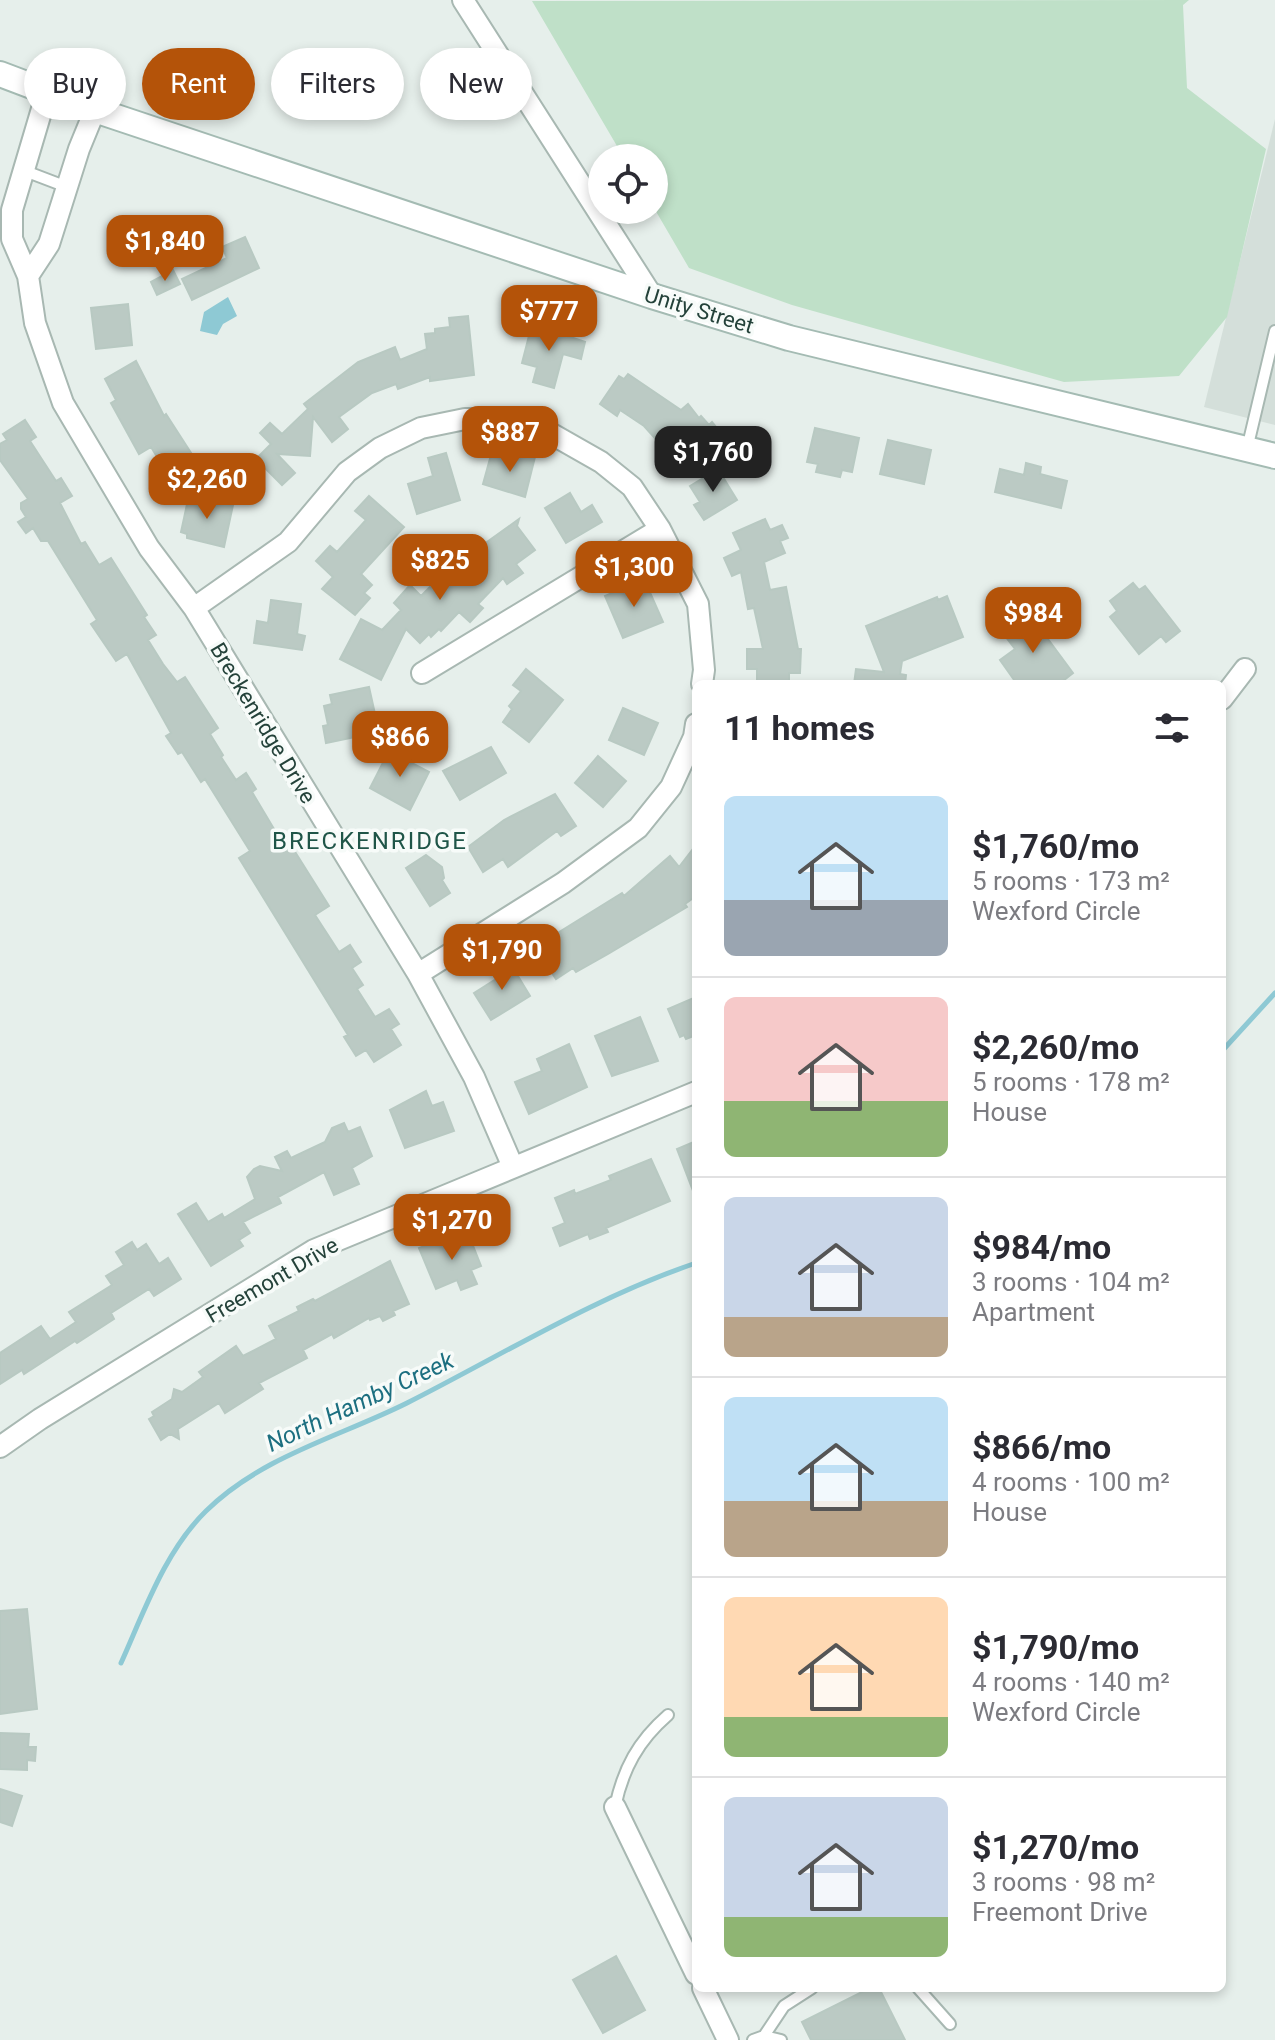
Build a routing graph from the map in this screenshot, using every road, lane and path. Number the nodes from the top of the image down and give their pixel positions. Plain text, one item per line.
1 (463, 0) edge
2 (0, 74) edge
3 (24, 83) edge
4 (39, 120) edge
5 (91, 120) edge
6 (125, 120) edge
7 (25, 171) junction
8 (67, 187) junction
9 (28, 276) junction
10 (652, 296) junction
11 (1275, 331) edge
12 (1247, 449) junction
13 (1275, 456) edge
14 (660, 529) junction
15 (194, 608) junction
16 (1245, 669) dead end
17 (422, 673) dead end
18 (703, 680) edge
19 (1226, 694) edge
20 (692, 741) edge
21 (418, 974) junction
22 (692, 1094) edge
23 (513, 1167) junction
24 (0, 1447) edge
25 (668, 1715) dead end
26 (615, 1807) joint
27 (692, 1966) edge
28 (705, 1992) edge
29 (806, 1992) edge
30 (922, 1992) edge
31 (950, 2024) dead end
32 (759, 2038) edge
33 (728, 2040) edge
34 (781, 2040) edge

1 - 10 street
2 - 3 street, Unity Street
4 - 7 street, Breckenridge Drive
5 - 8 street
6 - 10 street, Unity Street
7 - 8 lane
7 - 9 street, Breckenridge Drive
8 - 9 street
9 - 15 street, Breckenridge Drive
10 - 12 street, Unity Street
11 - 12 lane
12 - 13 street, Unity Street
14 - 15 street
14 - 17 street
14 - 18 street
15 - 21 street, Breckenridge Drive
16 - 19 street
20 - 21 street
21 - 23 street, Breckenridge Drive
22 - 23 street, Freemont Drive
23 - 24 street, Freemont Drive
25 - 26 lane
26 - 27 street
28 - 33 street
29 - 32 lane
30 - 31 lane
32 - 34 lane

